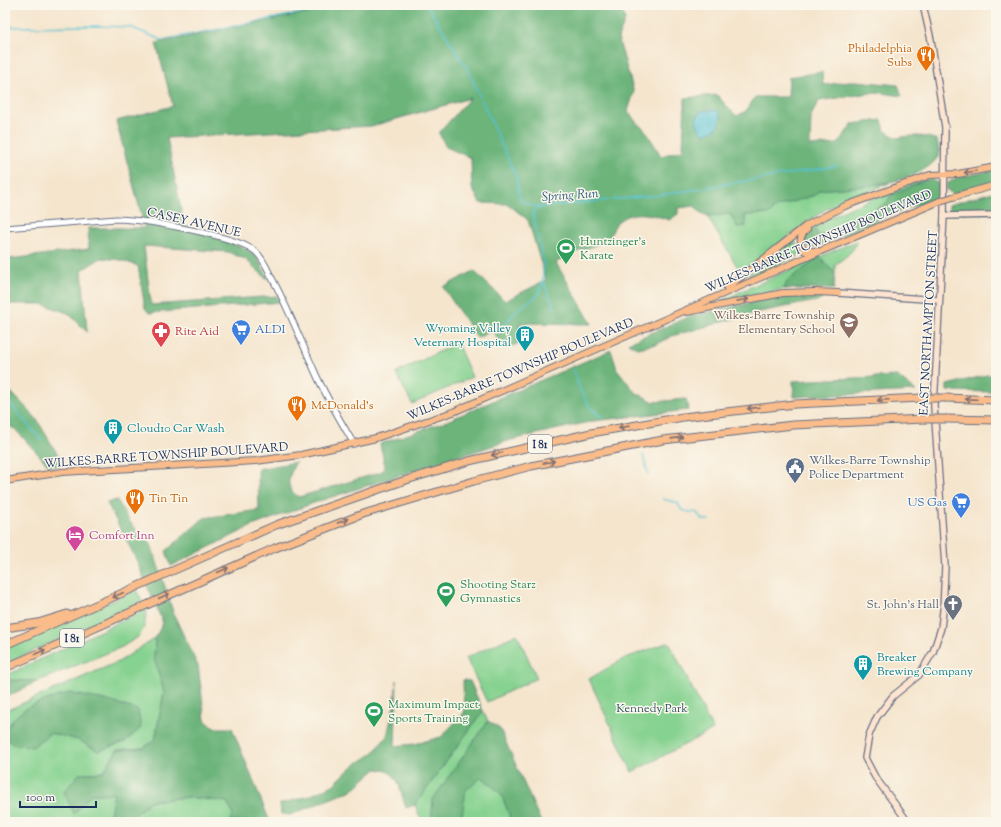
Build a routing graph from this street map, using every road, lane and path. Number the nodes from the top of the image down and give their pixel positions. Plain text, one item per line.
1 (923, 5) edge
2 (996, 168) edge
3 (943, 174) junction
4 (996, 185) edge
5 (996, 215) edge
6 (944, 216) junction
7 (814, 223) junction
8 (5, 228) edge
9 (821, 250) junction
10 (838, 293) joint
11 (721, 294) junction
12 (939, 300) junction
13 (678, 314) junction
14 (996, 400) edge
15 (996, 420) edge
16 (354, 444) junction
17 (5, 481) edge
18 (105, 601) junction
19 (5, 628) edge
20 (5, 646) edge
21 (5, 668) edge
22 (908, 822) edge

1 - 3 main road, EAST NORTHAMPTON STREET
2 -> 3 main road
3 - 6 main road, EAST NORTHAMPTON STREET
3 - 7 main road
4 - 9 main road, WILKES-BARRE TOWNSHIP BOULEVARD, bridge
5 - 6 main road
6 - 12 main road, EAST NORTHAMPTON STREET
7 - 9 main road
7 - 11 main road
8 - 16 street, CASEY AVENUE
9 - 11 main road, WILKES-BARRE TOWNSHIP BOULEVARD
10 - 12 main road
13 -> 10 main road
11 - 13 main road, WILKES-BARRE TOWNSHIP BOULEVARD
12 - 22 main road, EAST NORTHAMPTON STREET
13 - 16 main road, WILKES-BARRE TOWNSHIP BOULEVARD
14 -> 18 highway, I 81, bridge
21 -> 15 highway, I 81, bridge
16 - 17 main road, WILKES-BARRE TOWNSHIP BOULEVARD
18 - 19 highway
18 - 20 highway, I 81

